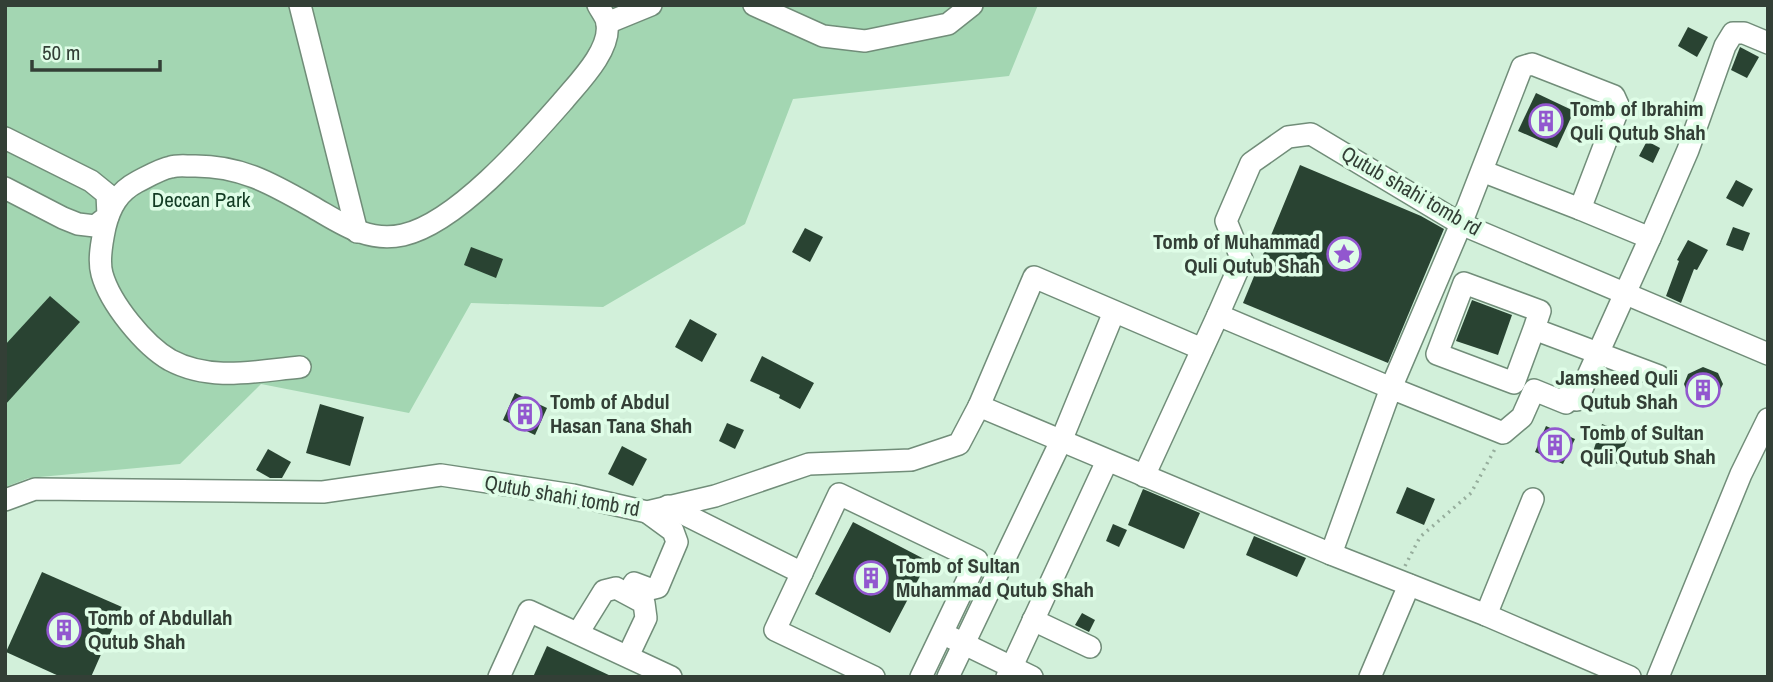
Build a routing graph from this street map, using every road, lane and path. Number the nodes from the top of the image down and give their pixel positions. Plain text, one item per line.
1 (300, 5) edge
2 (651, 5) edge
3 (754, 5) edge
4 (972, 5) edge
5 (603, 14) edge
6 (1768, 43) edge
7 (5, 138) edge
8 (1482, 171) junction
9 (5, 188) edge
10 (1580, 209) junction
11 (108, 216) junction
12 (1468, 226) junction
13 (357, 232) junction
14 (1650, 238) junction
15 (1626, 295) junction
16 (1446, 309) junction
17 (1114, 312) junction
18 (1218, 315) junction
19 (1534, 329) junction
20 (1202, 349) junction
21 (1600, 353) junction
22 (1768, 354) edge
23 (300, 367) dead end
24 (1659, 376) dead end
25 (1398, 390) junction
26 (979, 405) junction
27 (1768, 419) edge
28 (1503, 433) junction
29 (1060, 441) junction
30 (1107, 461) junction
31 (1144, 476) junction
32 (1533, 499) dead end
33 (5, 500) edge
34 (668, 506) junction
35 (647, 512) junction
36 (1331, 554) junction
37 (802, 573) junction
38 (1403, 582) junction
39 (629, 594) junction
40 (1486, 615) junction
41 (1033, 620) junction
42 (578, 633) junction
43 (942, 633) junction
44 (965, 644) junction
45 (1090, 647) dead end
46 (628, 656) junction
47 (1009, 672) edge
48 (499, 677) edge
49 (671, 677) edge
50 (874, 677) edge
51 (921, 677) edge
52 (948, 677) edge
53 (1032, 677) edge
54 (1370, 677) edge
55 (1630, 677) edge
56 (1658, 677) edge

1 - 13 lane
2 - 5 lane
3 - 4 lane
5 - 13 lane
6 - 14 lane
7 - 11 lane
8 - 10 lane
8 - 10 lane
8 - 12 lane
9 - 11 lane
10 - 14 lane
11 - 13 lane
11 - 23 lane
12 - 15 lane, Qutub shahi tomb rd
12 - 16 lane
12 - 18 lane, Qutub shahi tomb rd
12 - 25 lane
14 - 15 lane
15 - 21 lane
15 - 22 lane, Qutub shahi tomb rd
16 - 19 lane
16 - 19 lane
16 - 25 lane
17 - 20 lane, Qutub shahi tomb rd
17 - 26 lane, Qutub shahi tomb rd
17 - 29 lane
18 - 20 lane, Qutub shahi tomb rd
18 - 25 lane
19 - 21 lane
20 - 31 lane, Qutub shahi tomb rd
21 - 24 lane
21 - 28 lane
25 - 28 lane
25 - 36 lane
26 - 29 lane
26 - 34 lane, Qutub shahi tomb rd
27 - 56 lane
28 - 38 path
29 - 30 lane
29 - 44 lane
30 - 31 lane
30 - 41 lane
31 - 36 lane
32 - 40 lane
33 - 35 lane, Qutub shahi tomb rd
34 - 35 lane, Qutub shahi tomb rd
34 - 37 lane
35 - 39 lane
36 - 38 lane
37 - 43 lane
37 - 50 lane
38 - 40 lane
38 - 54 lane
39 - 42 lane
39 - 46 lane
40 - 55 lane
41 - 45 lane
41 - 47 lane
42 - 46 lane
42 - 48 lane
43 - 44 lane
43 - 51 lane
44 - 47 lane
44 - 52 lane
46 - 49 lane
47 - 53 lane

